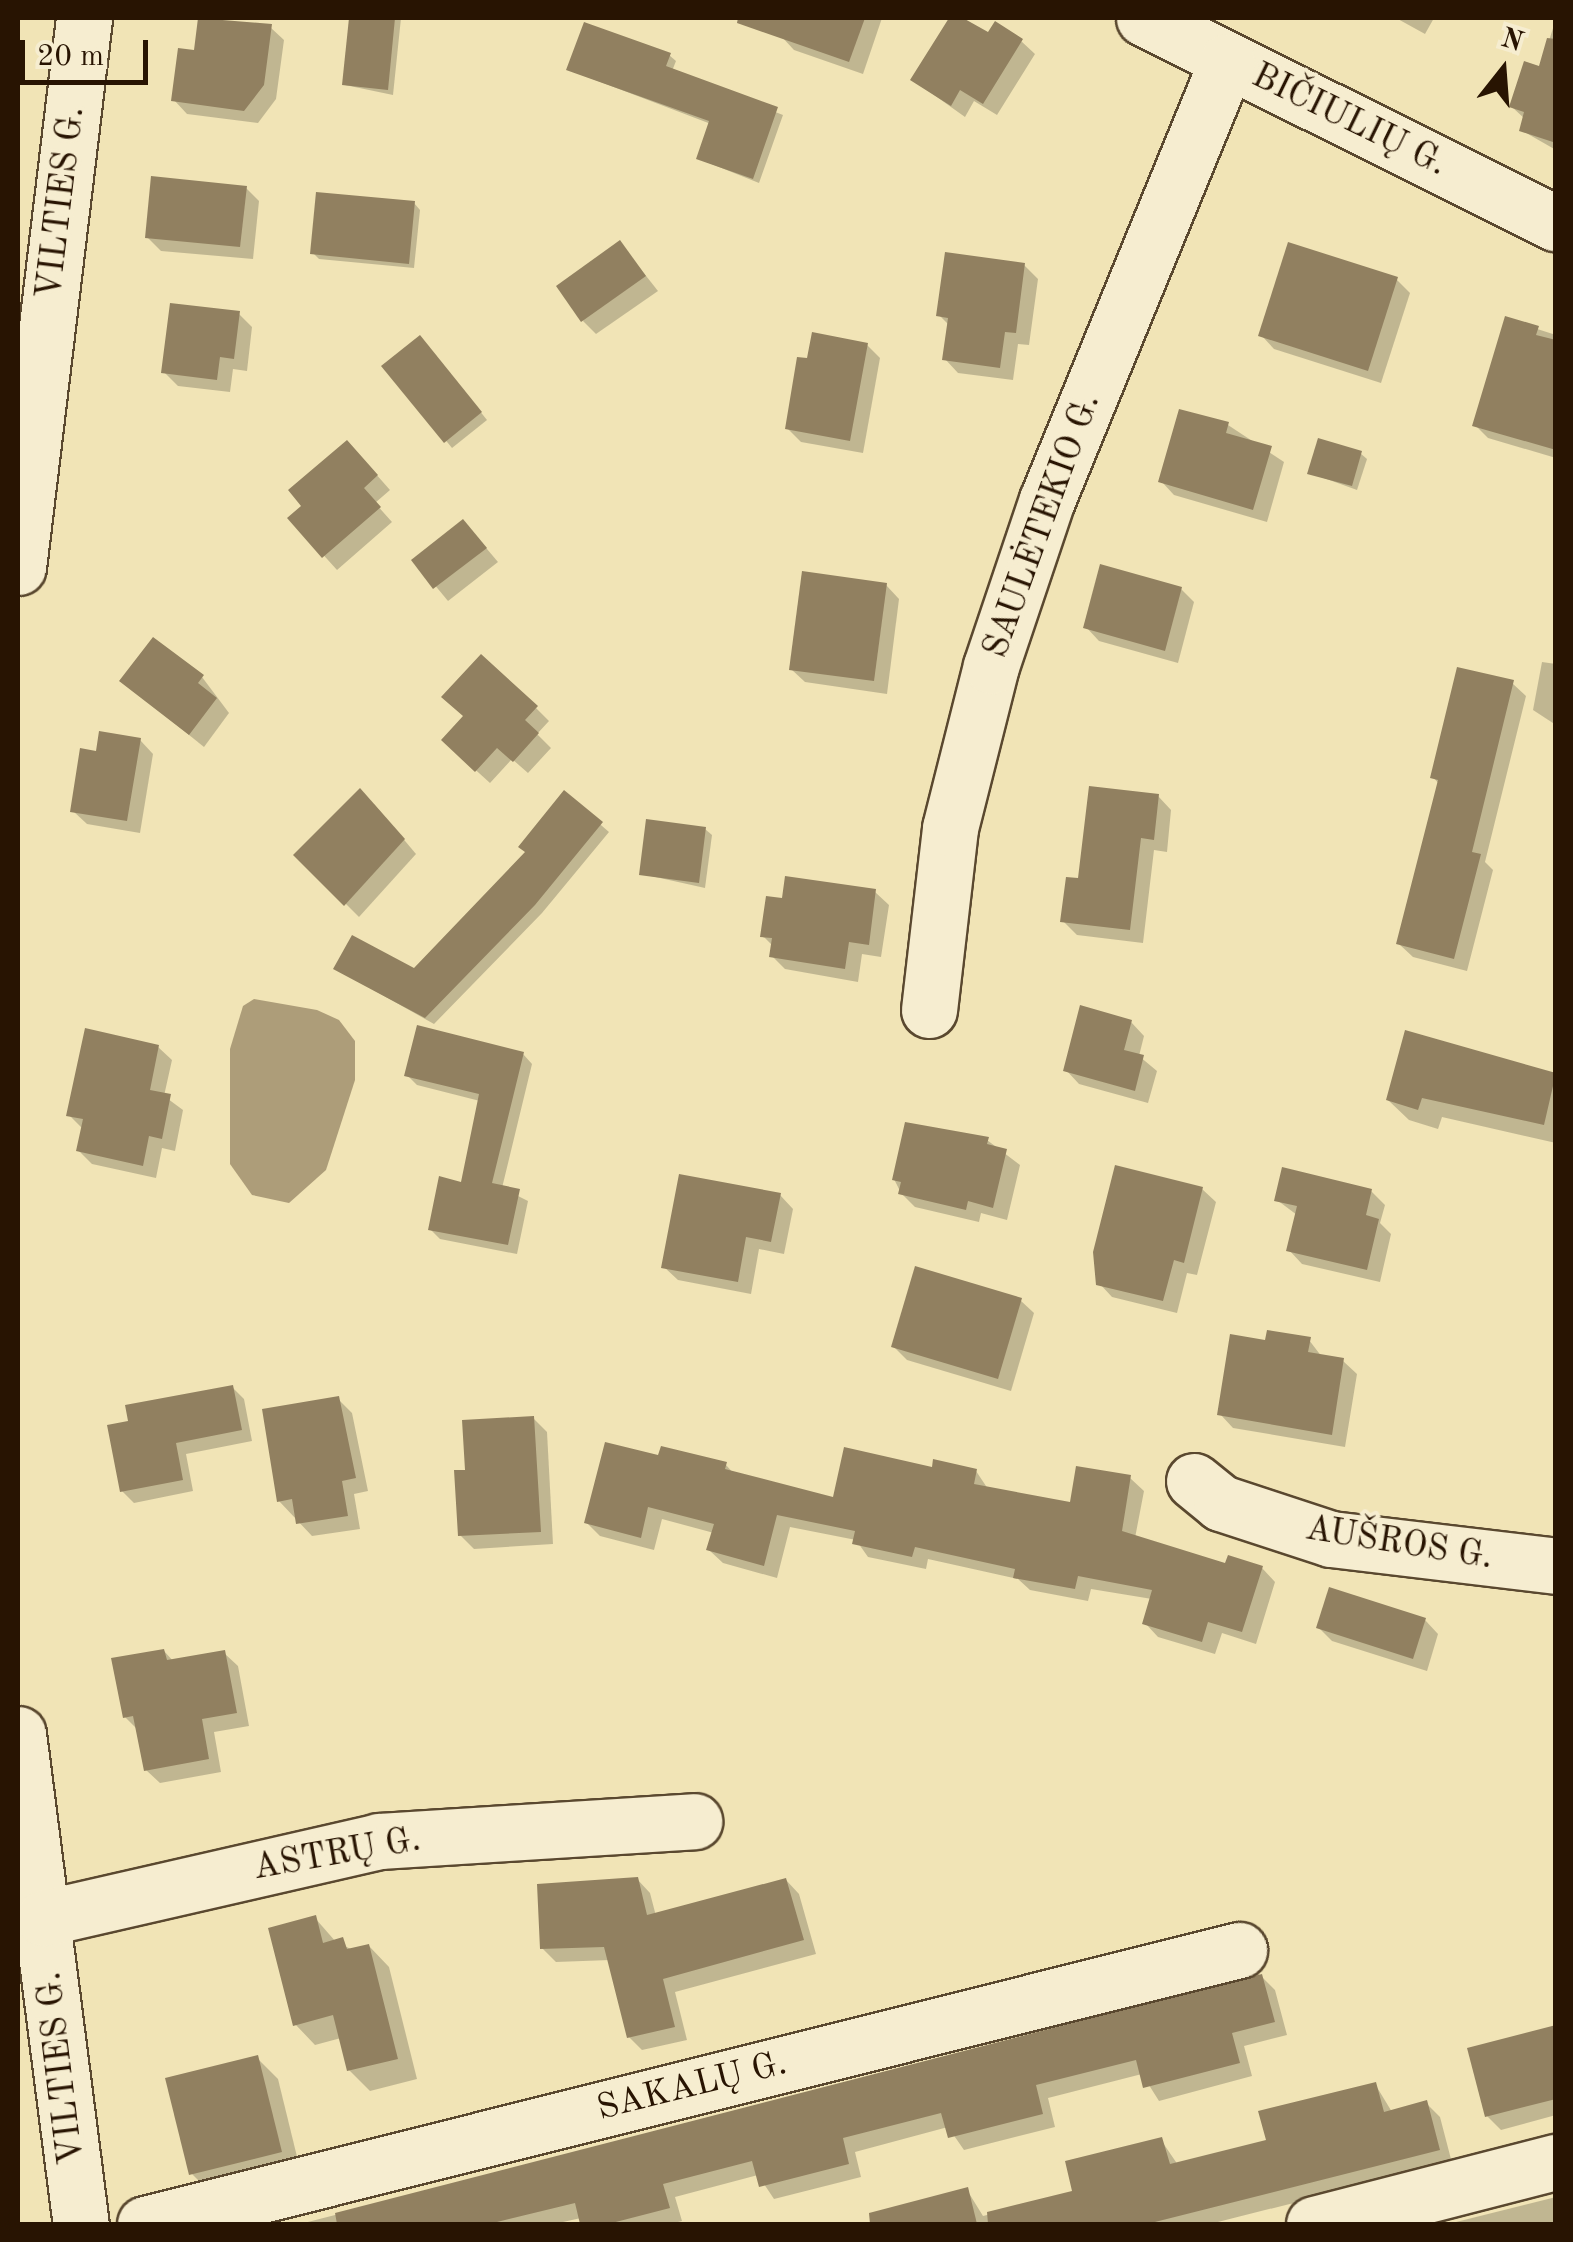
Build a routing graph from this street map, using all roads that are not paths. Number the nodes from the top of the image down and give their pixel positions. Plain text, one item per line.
1 (84, 18) edge
2 (1144, 18) edge
3 (1227, 61) junction
4 (1556, 223) edge
5 (18, 568) edge
6 (929, 1010) dead end
7 (1194, 1481) dead end
8 (1556, 1566) edge
9 (18, 1734) edge
10 (694, 1821) dead end
11 (44, 1918) junction
12 (1239, 1950) dead end
13 (1556, 2162) edge
14 (81, 2224) edge
15 (145, 2224) edge
16 (1314, 2224) edge

1 - 5 street, VILTIES G.
2 - 3 street, BIČIULIŲ G.
3 - 4 street, BIČIULIŲ G.
3 - 6 street, SAULĖTEKIO G.
7 - 8 street, AUŠROS G.
9 - 11 street, VILTIES G.
10 - 11 street, ASTRŲ G.
11 - 14 street, VILTIES G.
12 - 15 street, SAKALŲ G.
13 - 16 street

